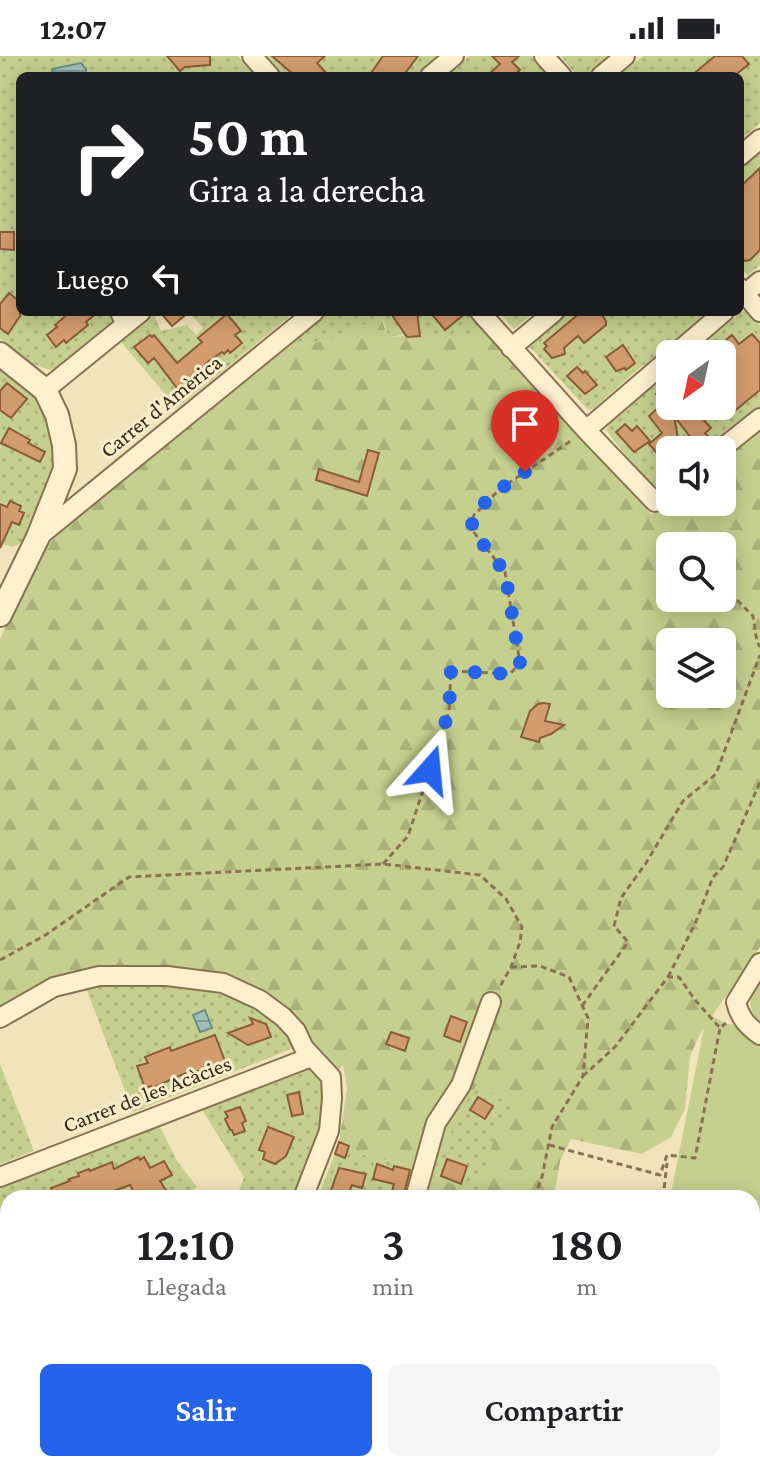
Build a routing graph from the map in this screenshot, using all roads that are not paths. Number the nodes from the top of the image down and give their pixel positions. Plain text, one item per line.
1 (252, 56) edge
2 (454, 56) edge
3 (544, 56) edge
4 (625, 56) edge
5 (266, 72) edge
6 (435, 72) edge
7 (558, 72) edge
8 (606, 72) edge
9 (760, 139) edge
10 (744, 153) edge
11 (744, 295) edge
12 (760, 312) edge
13 (309, 316) edge
14 (483, 316) edge
15 (549, 316) edge
16 (719, 316) edge
17 (119, 320) edge
18 (691, 340) edge
19 (511, 348) junction
20 (0, 354) edge
21 (656, 370) edge
22 (45, 390) junction
23 (760, 418) edge
24 (580, 434) junction
25 (736, 437) edge
26 (656, 501) edge
27 (38, 537) junction
28 (0, 615) edge
29 (760, 963) edge
30 (491, 1002) road end
31 (0, 1018) edge
32 (760, 1035) edge
33 (311, 1057) junction
34 (0, 1177) edge
35 (306, 1190) edge
36 (417, 1190) edge

1 - 5 street
2 - 6 street
3 - 7 street
4 - 8 street
9 - 10 street
11 - 12 street
13 - 27 street, Carrer d'Amèrica
14 - 19 street
15 - 19 street
16 - 18 street
17 - 22 street
19 - 24 street
20 - 22 street
21 - 24 street
22 - 27 street
23 - 25 street
24 - 26 street
27 - 28 street
29 - 32 street
30 - 36 street
31 - 33 street
33 - 34 street, Carrer de les Acàcies
33 - 35 street

